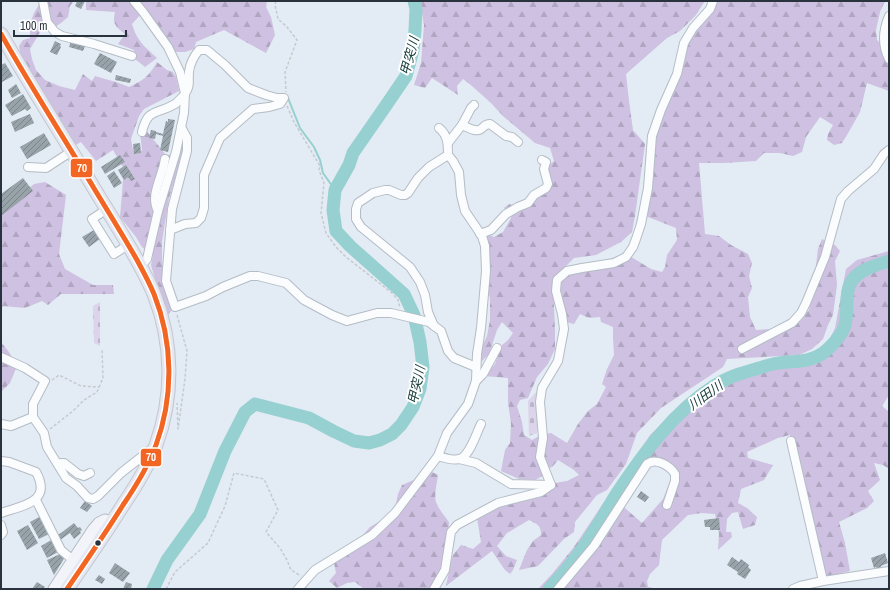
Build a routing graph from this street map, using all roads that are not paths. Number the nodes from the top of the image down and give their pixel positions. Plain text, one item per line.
1 (43, 1) edge
2 (134, 1) edge
3 (713, 1) edge
4 (889, 16) edge
5 (1, 34) edge
6 (132, 56) dead end
7 (889, 59) edge
8 (185, 93) junction
9 (474, 105) dead end
10 (462, 126) junction
11 (181, 127) junction
12 (439, 128) dead end
13 (142, 132) dead end
14 (518, 142) dead end
15 (448, 143) junction
16 (889, 150) edge
17 (72, 151) junction
18 (448, 155) junction
19 (164, 159) dead end
20 (542, 160) dead end
21 (28, 167) dead end
22 (107, 209) junction
23 (158, 211) junction
24 (170, 230) junction
25 (480, 234) junction
26 (128, 245) junction
27 (140, 267) junction
28 (432, 324) junction
29 (497, 348) dead end
30 (742, 350) dead end
31 (1, 357) edge
32 (476, 367) junction
33 (476, 381) junction
34 (33, 417) junction
35 (1, 424) edge
36 (480, 424) dead end
37 (791, 441) dead end
38 (156, 445) junction
39 (438, 456) junction
40 (459, 459) junction
41 (1, 461) edge
42 (58, 464) junction
43 (90, 473) dead end
44 (551, 485) junction
45 (36, 500) junction
46 (667, 505) dead end
47 (1, 513) edge
48 (112, 522) junction
49 (1, 525) edge
50 (1, 535) edge
51 (73, 560) junction
52 (889, 571) edge
53 (823, 581) junction
54 (54, 589) edge
55 (67, 589) edge
56 (298, 589) edge
57 (434, 589) edge
58 (558, 589) edge
59 (793, 589) edge

1 - 6 street
2 - 8 street
3 - 44 street
4 - 7 street
5 - 17 highway
8 - 11 street
8 - 13 street
8 - 24 street
9 - 10 street
10 - 14 street
10 - 15 street
11 - 23 street
11 - 24 street
12 - 15 street
15 - 18 street
16 - 30 street
17 - 21 street
17 - 22 highway
18 - 25 street
18 - 28 street
19 - 23 street
20 - 25 street
22 - 26 highway
22 - 26 street
23 - 27 street
24 - 28 street
25 - 32 street
26 - 27 highway
27 - 38 highway
28 - 32 street
29 - 33 street
31 - 34 street
32 - 33 street
33 - 39 street
34 - 35 street
34 - 42 street
36 - 40 street
37 - 53 street
38 - 42 street
38 - 48 highway
39 - 40 street
39 - 56 street
40 - 44 street
41 - 45 street
42 - 43 street
44 - 57 street
45 - 47 street
45 - 51 street
46 - 58 street
48 - 51 main road
48 - 55 highway
49 - 50 street
51 - 54 main road
52 - 53 street
53 - 59 street

